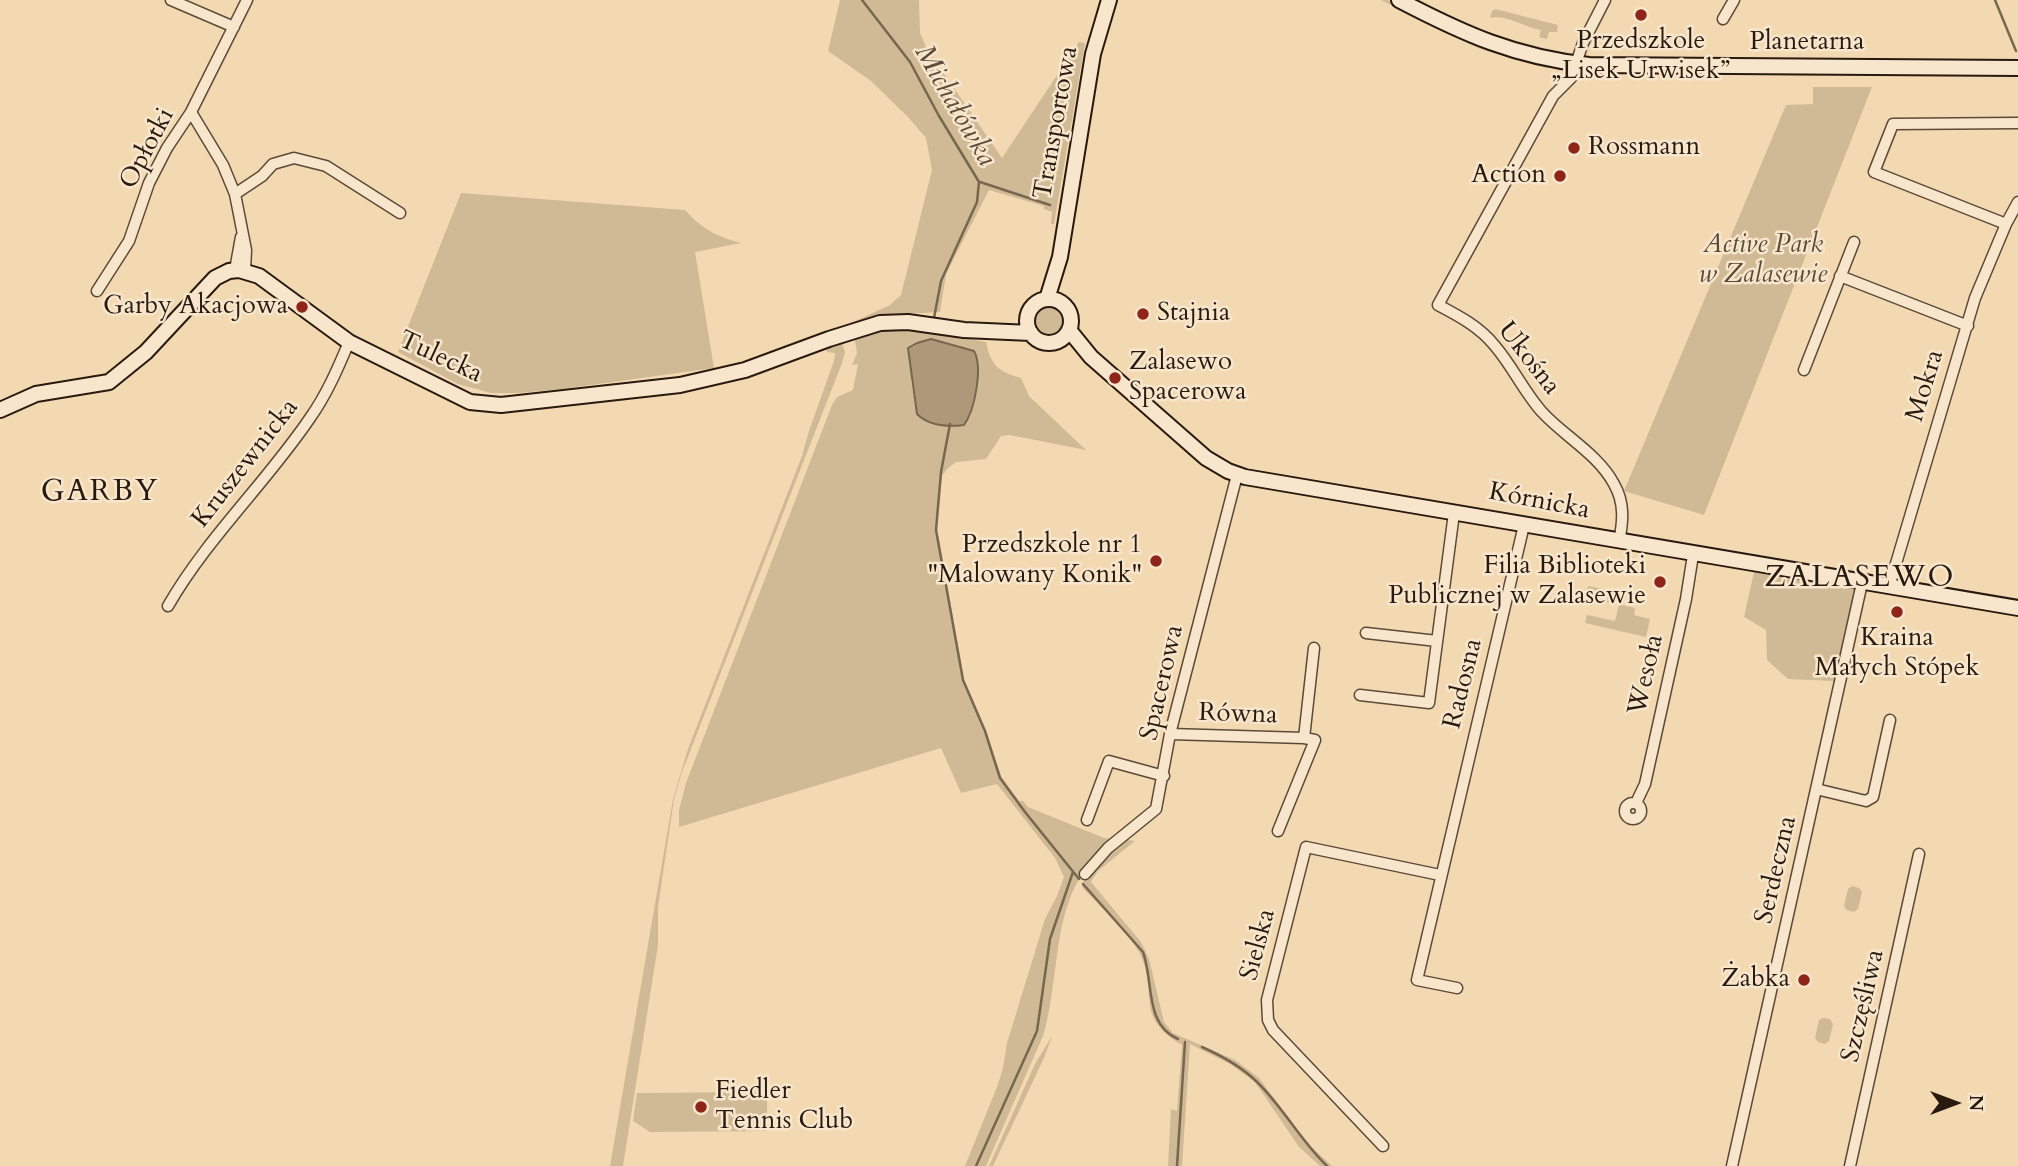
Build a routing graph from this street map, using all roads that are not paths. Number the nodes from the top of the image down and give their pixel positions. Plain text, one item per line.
1 (171, 0) edge
2 (247, 0) edge
3 (1109, 0) edge
4 (1399, 0) edge
5 (1605, 0) edge
6 (1734, 0) edge
7 (1723, 19) dead end
8 (234, 27) junction
9 (1576, 64) junction
10 (2018, 68) edge
11 (191, 112) junction
12 (2018, 124) edge
13 (236, 194) junction
14 (2018, 202) edge
15 (400, 213) dead end
16 (2006, 224) junction
17 (1854, 242) dead end
18 (240, 270) junction
19 (1840, 276) junction
20 (97, 291) dead end
21 (1053, 300) junction
22 (1027, 318) junction
23 (1968, 326) junction
24 (989, 331) junction
25 (1031, 333) junction
26 (1065, 335) junction
27 (349, 342) junction
28 (1804, 370) dead end
29 (0, 410) edge
30 (1237, 475) junction
31 (1454, 513) junction
32 (1524, 525) junction
33 (1619, 542) junction
34 (1693, 555) junction
35 (1862, 583) junction
36 (1889, 587) junction
37 (168, 606) dead end
38 (2018, 608) edge
39 (1366, 633) dead end
40 (1437, 641) junction
41 (1314, 648) dead end
42 (1360, 695) dead end
43 (1890, 720) dead end
44 (1170, 734) junction
45 (1304, 738) junction
46 (1164, 776) junction
47 (1816, 789) junction
48 (1636, 803) dead end
49 (1087, 820) dead end
50 (1278, 831) dead end
51 (1919, 854) dead end
52 (1085, 874) dead end
53 (1440, 875) junction
54 (1457, 988) dead end
55 (1383, 1146) dead end
56 (1732, 1166) edge
57 (1850, 1166) edge

1 - 8 street
2 - 8 street, Opłotki
3 - 21 street, Transportowa
4 - 9 street, Planetarna
5 - 9 street
6 - 7 street
8 - 11 street, Opłotki
9 - 10 street, Planetarna
9 - 33 street, Ukośna
11 - 13 street
11 - 20 street, Opłotki
12 - 16 street
13 - 15 street
13 - 18 street
14 - 16 street, Mokra
16 - 23 street, Mokra
17 - 19 street
18 - 27 street, Tulecka
18 - 29 street
19 - 23 street
19 - 28 street
21 - 22 street
21 - 26 street
22 - 24 street
22 - 25 street
23 - 36 street, Mokra
24 - 25 street
24 - 27 street, Tulecka
25 - 26 street
26 - 30 street, Kórnicka
27 - 37 street, Kruszewnicka
30 - 31 street, Kórnicka
30 - 44 street, Spacerowa
31 - 32 street, Kórnicka
31 - 40 street
32 - 33 street, Kórnicka
32 - 53 street, Radosna
33 - 34 street, Kórnicka
34 - 35 street, Kórnicka
34 - 48 street, Wesoła
35 - 36 street, Kórnicka
35 - 47 street, Serdeczna
36 - 38 street, Kórnicka
39 - 40 street
40 - 42 street
41 - 45 street, Równa
43 - 47 street
44 - 45 street, Równa
44 - 46 street, Spacerowa
45 - 50 street, Równa
46 - 49 street
46 - 52 street, Spacerowa
47 - 56 street, Serdeczna
51 - 57 street, Szczęśliwa
53 - 54 street, Radosna
53 - 55 street, Sielska

